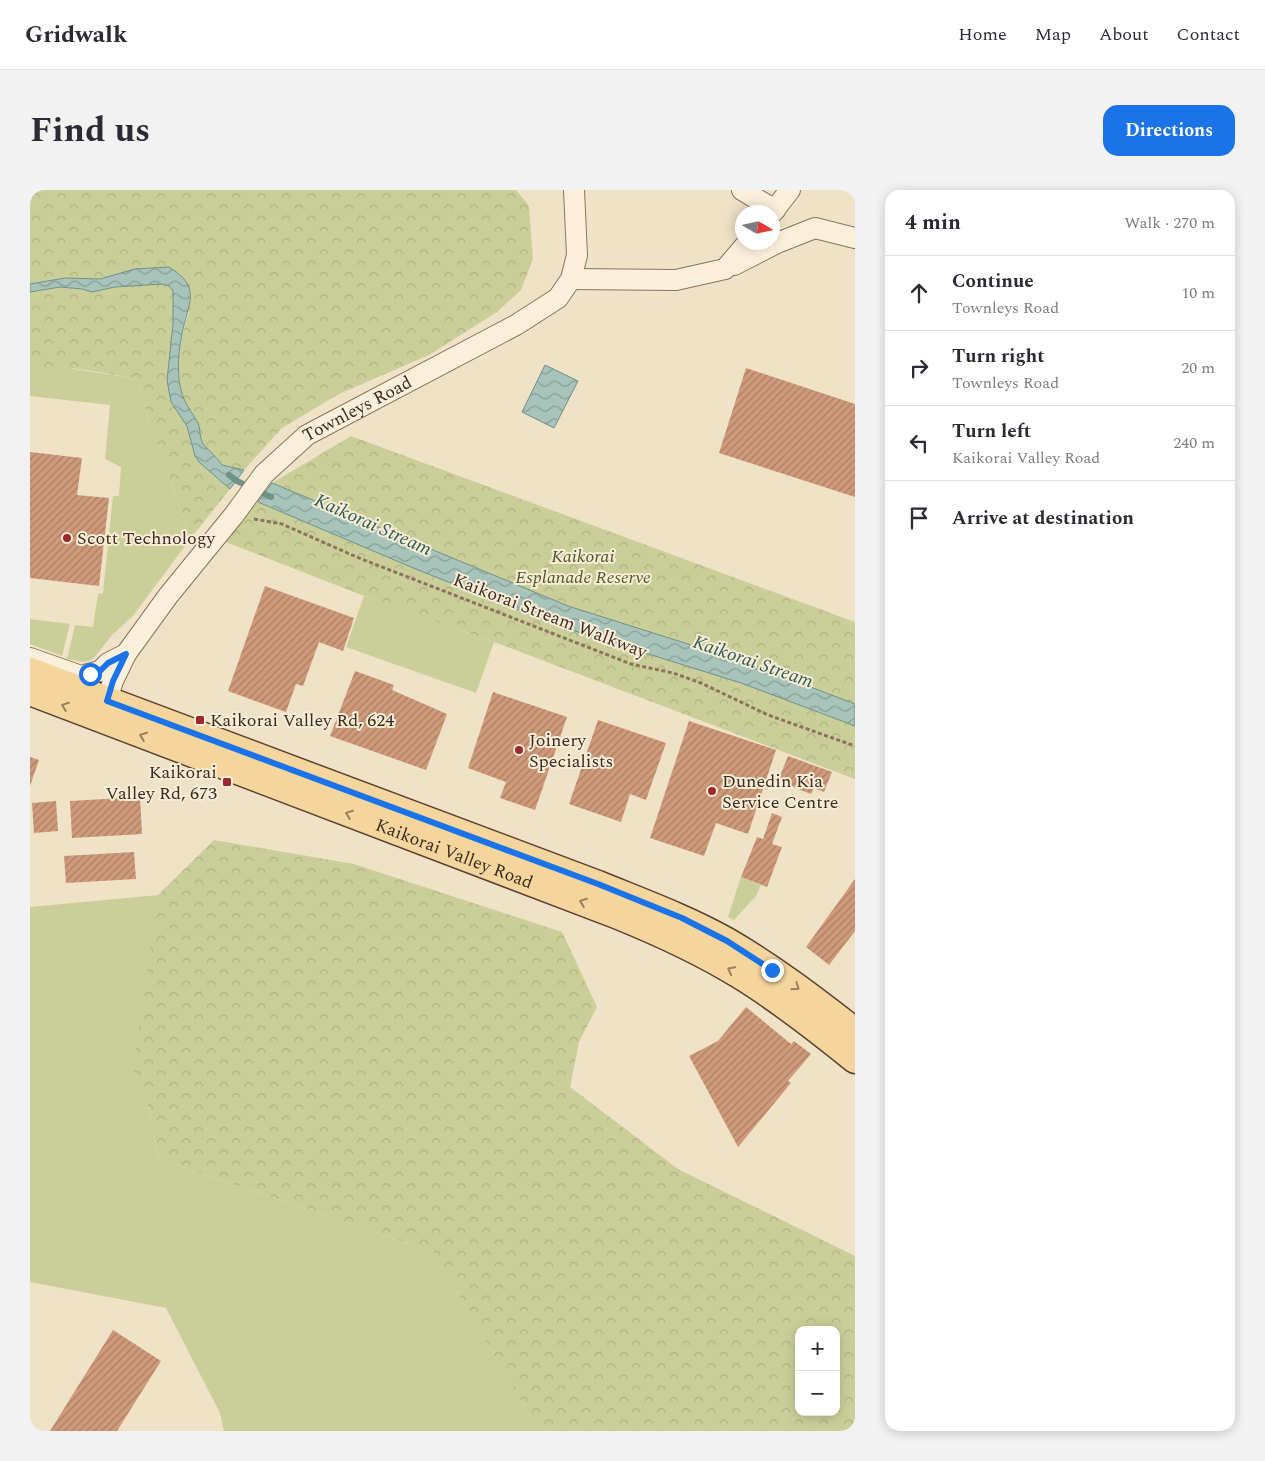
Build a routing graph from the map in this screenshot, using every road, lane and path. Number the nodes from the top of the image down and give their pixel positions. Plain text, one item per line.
1 (574, 190) edge
2 (742, 190) edge
3 (790, 190) edge
4 (765, 205) edge
5 (779, 205) edge
6 (855, 238) edge
7 (741, 250) edge
8 (725, 269) junction
9 (571, 279) junction
10 (238, 509) junction
11 (126, 654) junction
12 (30, 658) edge
13 (30, 671) edge
14 (30, 692) edge
15 (104, 710) junction
16 (855, 746) edge
17 (855, 1031) edge
18 (855, 1060) edge

1 - 9 street, Townleys Road
2 - 4 street
3 - 5 street
6 - 8 street
7 - 8 street
8 - 9 street
9 - 10 street, Townleys Road
10 - 11 street, Townleys Road
10 - 16 path, Kaikorai Stream Walkway
11 - 12 street, Townleys Road
11 - 15 street, Townleys Road
13 - 15 main road, Kaikorai Valley Road
15 -> 14 main road, Kaikorai Valley Road
15 -> 17 main road, Kaikorai Valley Road
18 -> 15 main road, Kaikorai Valley Road

